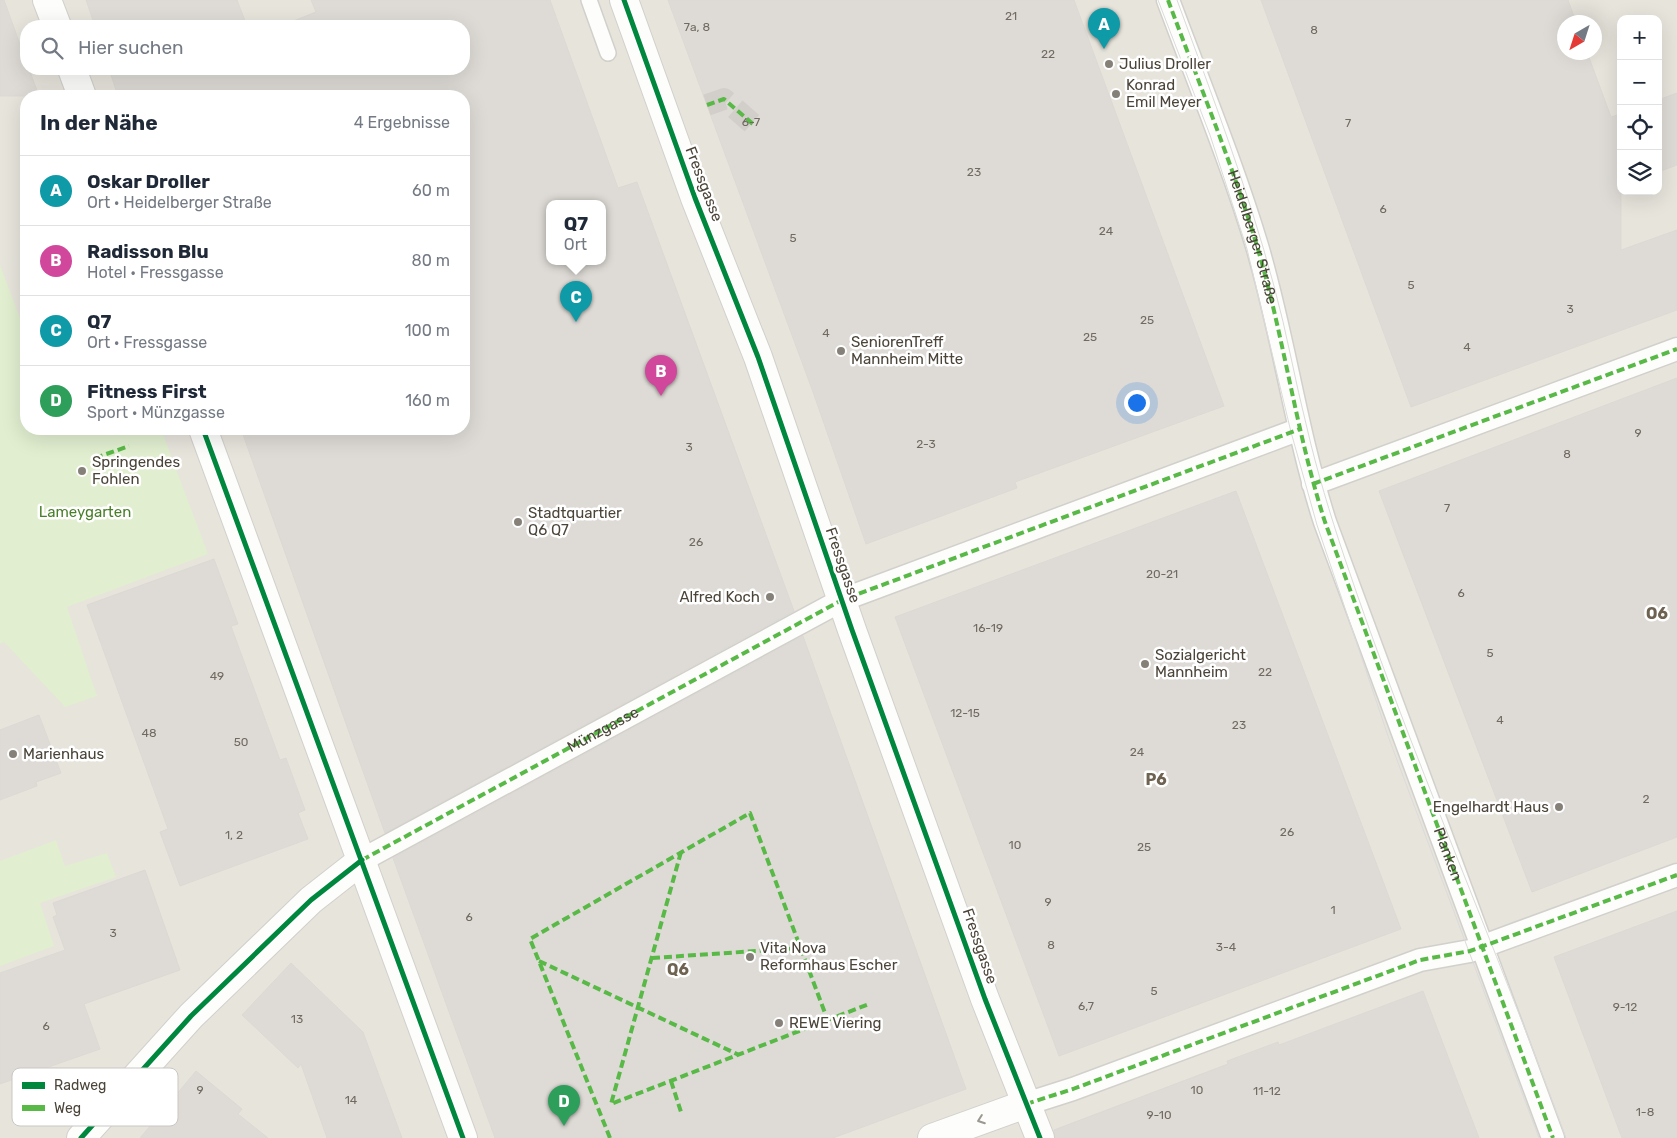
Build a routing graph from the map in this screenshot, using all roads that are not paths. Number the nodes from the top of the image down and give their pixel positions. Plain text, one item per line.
1 (47, 0) edge
2 (589, 0) edge
3 (624, 0) edge
4 (1168, 0) edge
5 (55, 20) edge
6 (608, 53) dead end
7 (74, 75) edge
8 (80, 90) edge
9 (1677, 349) edge
10 (1300, 428) junction
11 (205, 435) edge
12 (1313, 484) junction
13 (842, 600) junction
14 (362, 860) junction
15 (1677, 875) edge
16 (1482, 947) junction
17 (144, 1068) edge
18 (1026, 1104) junction
19 (92, 1126) edge
20 (81, 1138) edge
21 (463, 1138) edge
22 (932, 1138) edge
23 (1040, 1138) edge
24 (1553, 1138) edge

1 - 5 street
2 - 6 lane
3 - 13 street, Fressgasse
4 - 10 street, Heidelberger Straße
7 - 8 street
9 - 12 street
10 - 12 street, Heidelberger Straße
10 - 13 street, Münzgasse
11 - 14 street
12 - 16 street, Planken
13 - 14 street, Münzgasse
13 - 18 street, Fressgasse
14 - 17 street
14 - 21 street
15 - 16 street
16 - 18 street
16 - 24 street, Planken
18 -> 22 street
18 - 23 street, Fressgasse
19 - 20 street

